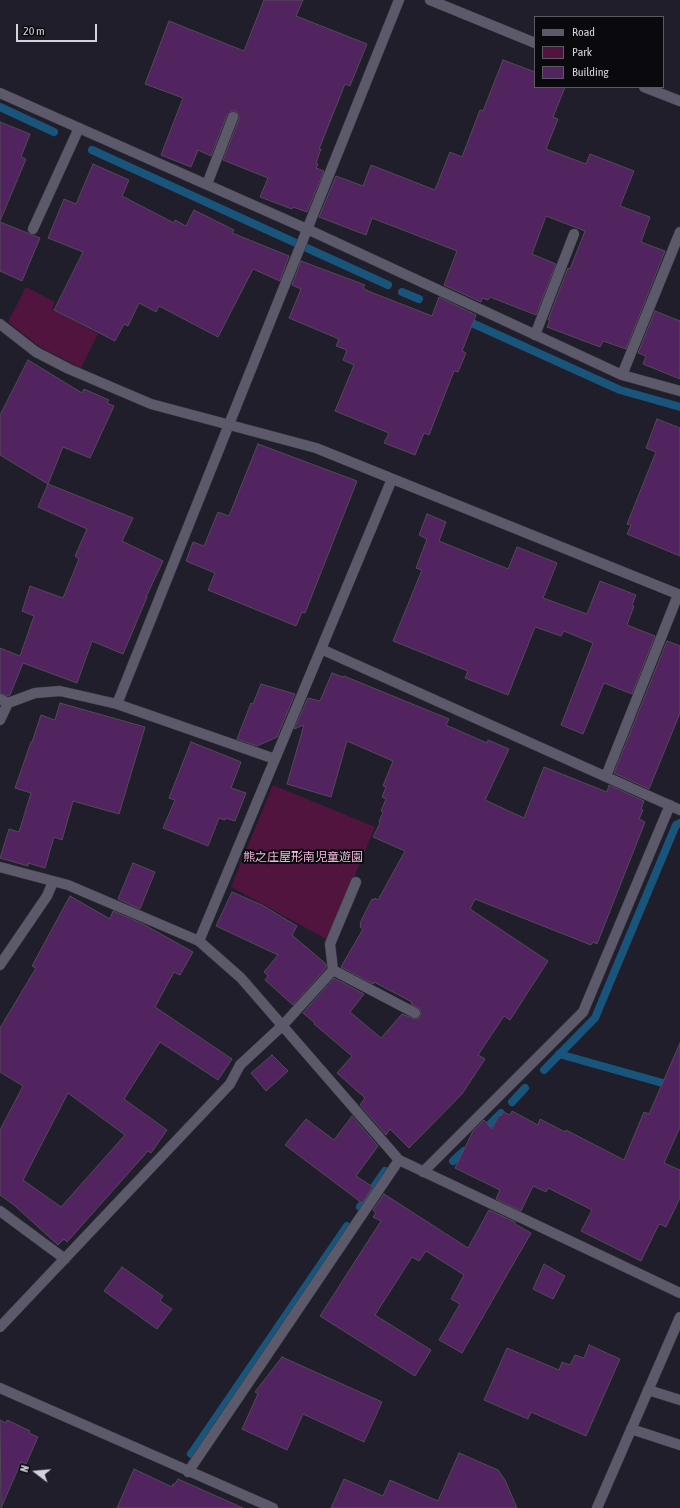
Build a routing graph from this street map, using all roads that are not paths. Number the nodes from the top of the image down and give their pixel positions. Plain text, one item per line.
1 (399, 0) edge
2 (430, 0) edge
3 (534, 43) edge
4 (647, 88) edge
5 (0, 93) edge
6 (680, 101) edge
7 (233, 117) dead end
8 (79, 128) junction
9 (207, 184) junction
10 (33, 229) dead end
11 (680, 232) edge
12 (305, 233) junction
13 (574, 234) dead end
14 (0, 324) edge
15 (535, 335) junction
16 (622, 375) junction
17 (680, 391) edge
18 (228, 425) junction
19 (392, 479) junction
20 (679, 595) edge
21 (321, 649) junction
22 (4, 701) edge
23 (117, 704) junction
24 (0, 720) edge
25 (274, 760) junction
26 (606, 776) junction
27 (670, 805) junction
28 (680, 810) edge
29 (0, 867) edge
30 (53, 882) junction
31 (356, 882) dead end
32 (199, 941) junction
33 (0, 965) edge
34 (333, 970) junction
35 (415, 1013) dead end
36 (283, 1025) junction
37 (399, 1160) junction
38 (423, 1172) junction
39 (0, 1211) edge
40 (65, 1259) junction
41 (680, 1293) edge
42 (680, 1317) edge
43 (0, 1327) edge
44 (0, 1388) edge
45 (648, 1390) junction
46 (680, 1400) edge
47 (631, 1429) junction
48 (680, 1445) edge
49 (188, 1472) junction
50 (273, 1508) edge
51 (597, 1508) edge

1 - 12 street
2 - 3 street
4 - 6 street
5 - 8 street
7 - 9 street
8 - 9 street
8 - 10 street
9 - 12 street
11 - 16 street
12 - 15 street
12 - 18 street
13 - 15 street
14 - 18 street
15 - 16 street
16 - 17 street
18 - 19 street
18 - 23 street
19 - 20 street
19 - 21 street
20 - 26 street
21 - 25 street
21 - 26 street
22 - 23 street
22 - 24 street
23 - 25 street
25 - 32 street
26 - 27 street
27 - 28 street
27 - 38 street
29 - 30 street
30 - 32 street
30 - 33 street
31 - 34 street
32 - 36 street
34 - 35 street
34 - 36 street
36 - 37 street
36 - 40 street
37 - 38 street
37 - 49 street
38 - 41 street
39 - 40 street
40 - 43 street
42 - 45 street
44 - 49 street
45 - 46 street
45 - 47 street
47 - 48 street
47 - 51 street
49 - 50 street

